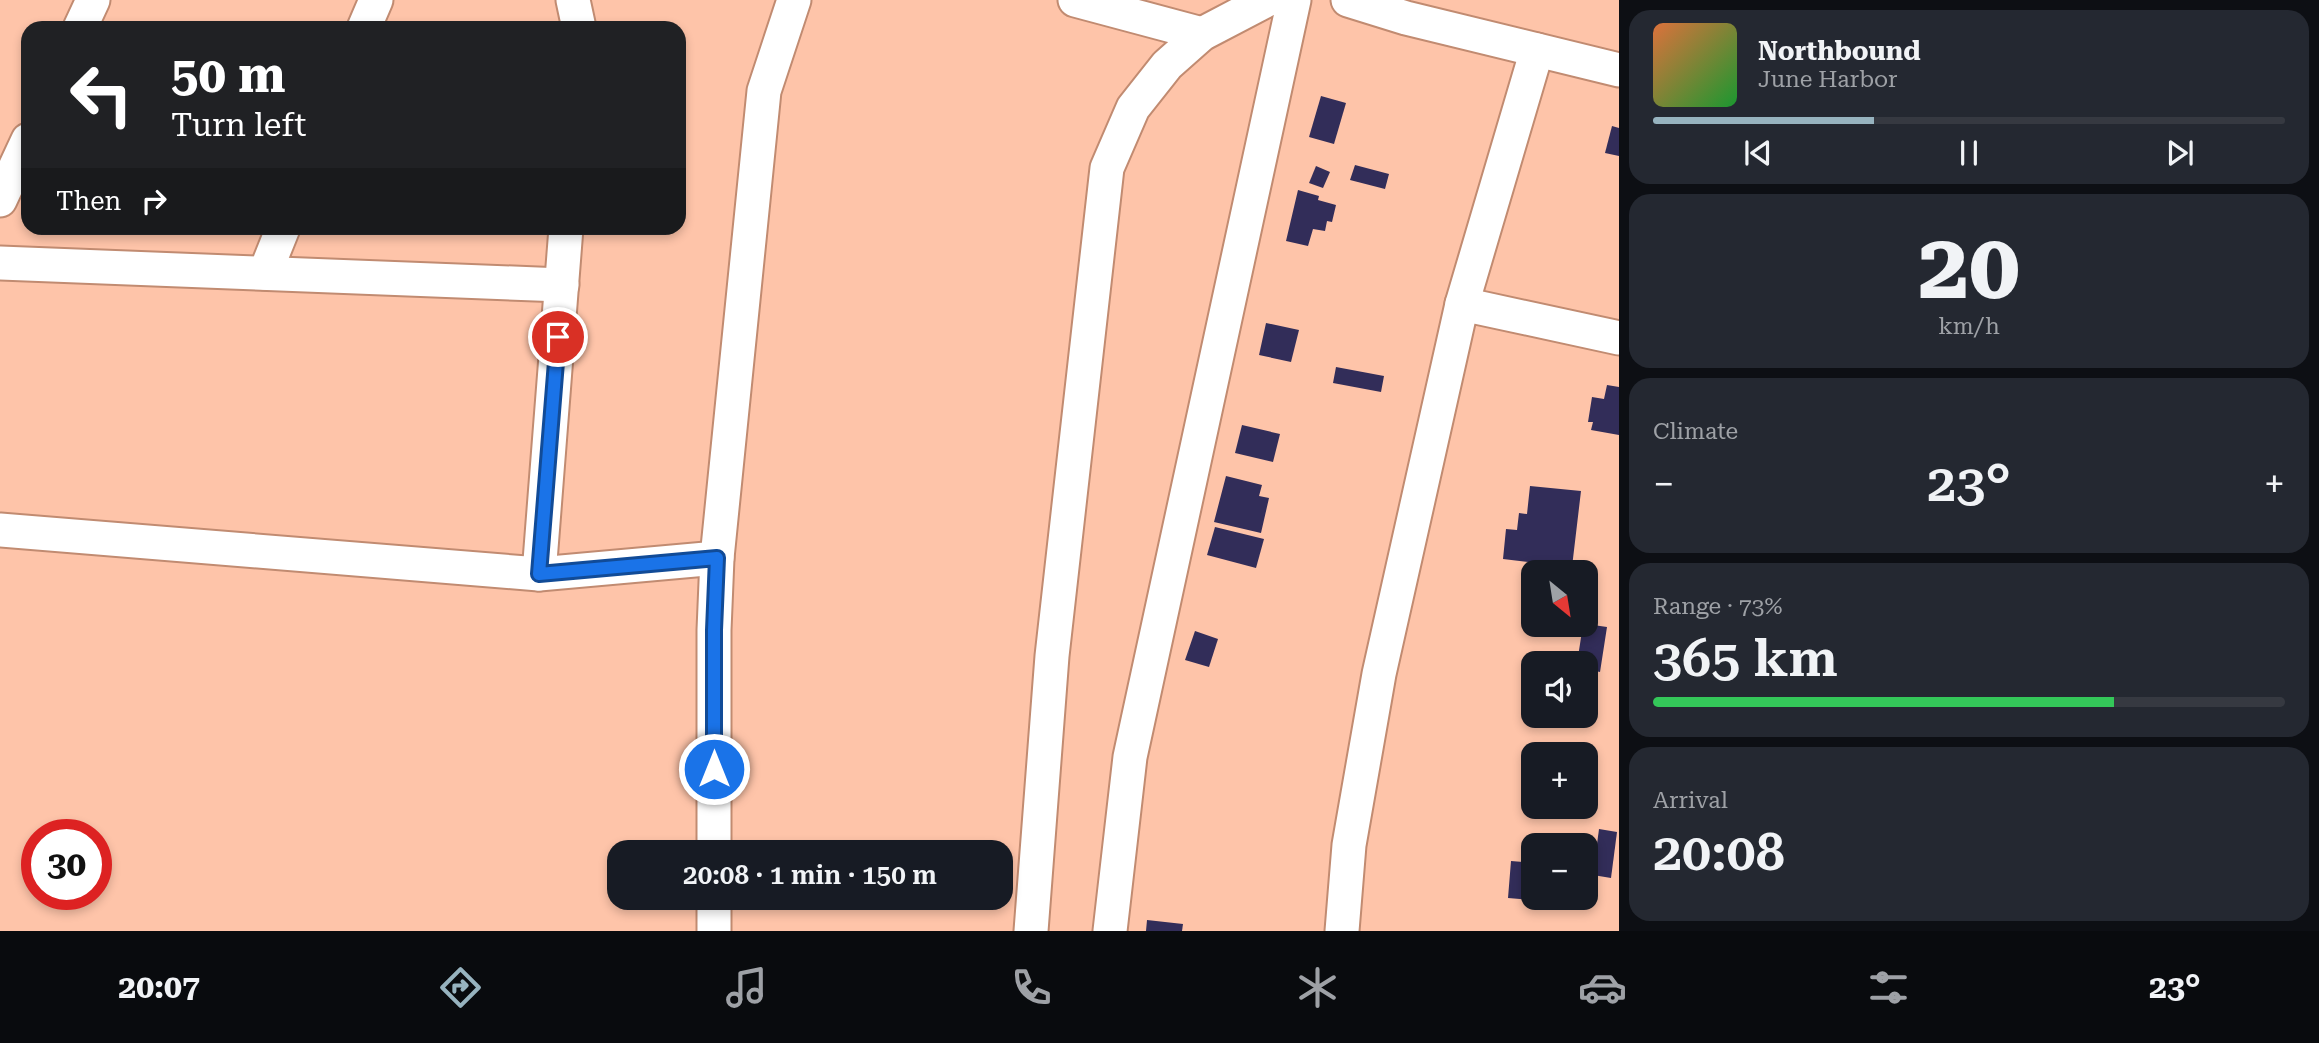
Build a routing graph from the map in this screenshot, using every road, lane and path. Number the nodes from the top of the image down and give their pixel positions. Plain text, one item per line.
1 (93, 0) edge
2 (376, 0) edge
3 (573, 0) edge
4 (794, 0) edge
5 (1075, 0) edge
6 (1267, 0) edge
7 (1294, 0) edge
8 (1348, 0) edge
9 (83, 21) edge
10 (367, 21) edge
11 (578, 21) edge
12 (1202, 34) junction
13 (1537, 50) junction
14 (1619, 69) edge
15 (21, 154) edge
16 (0, 200) edge
17 (280, 235) edge
18 (566, 235) edge
19 (0, 263) edge
20 (265, 273) junction
21 (562, 285) junction
22 (1462, 304) junction
23 (1619, 338) edge
24 (0, 530) edge
25 (717, 558) junction
26 (539, 574) junction
27 (714, 840) edge
28 (714, 910) edge
29 (714, 931) edge
30 (1031, 931) edge
31 (1110, 931) edge
32 (1342, 931) edge

1 - 9 street
2 - 10 street
3 - 11 street
4 - 25 street
5 - 12 street
6 - 12 street
7 - 31 street
8 - 13 street
12 - 30 street
13 - 14 street
13 - 22 street
15 - 16 street
17 - 20 street
18 - 21 street
19 - 20 street
20 - 21 street
21 - 26 street
22 - 23 street
22 - 32 street
24 - 26 street
25 - 26 street
25 - 27 street
28 - 29 street

